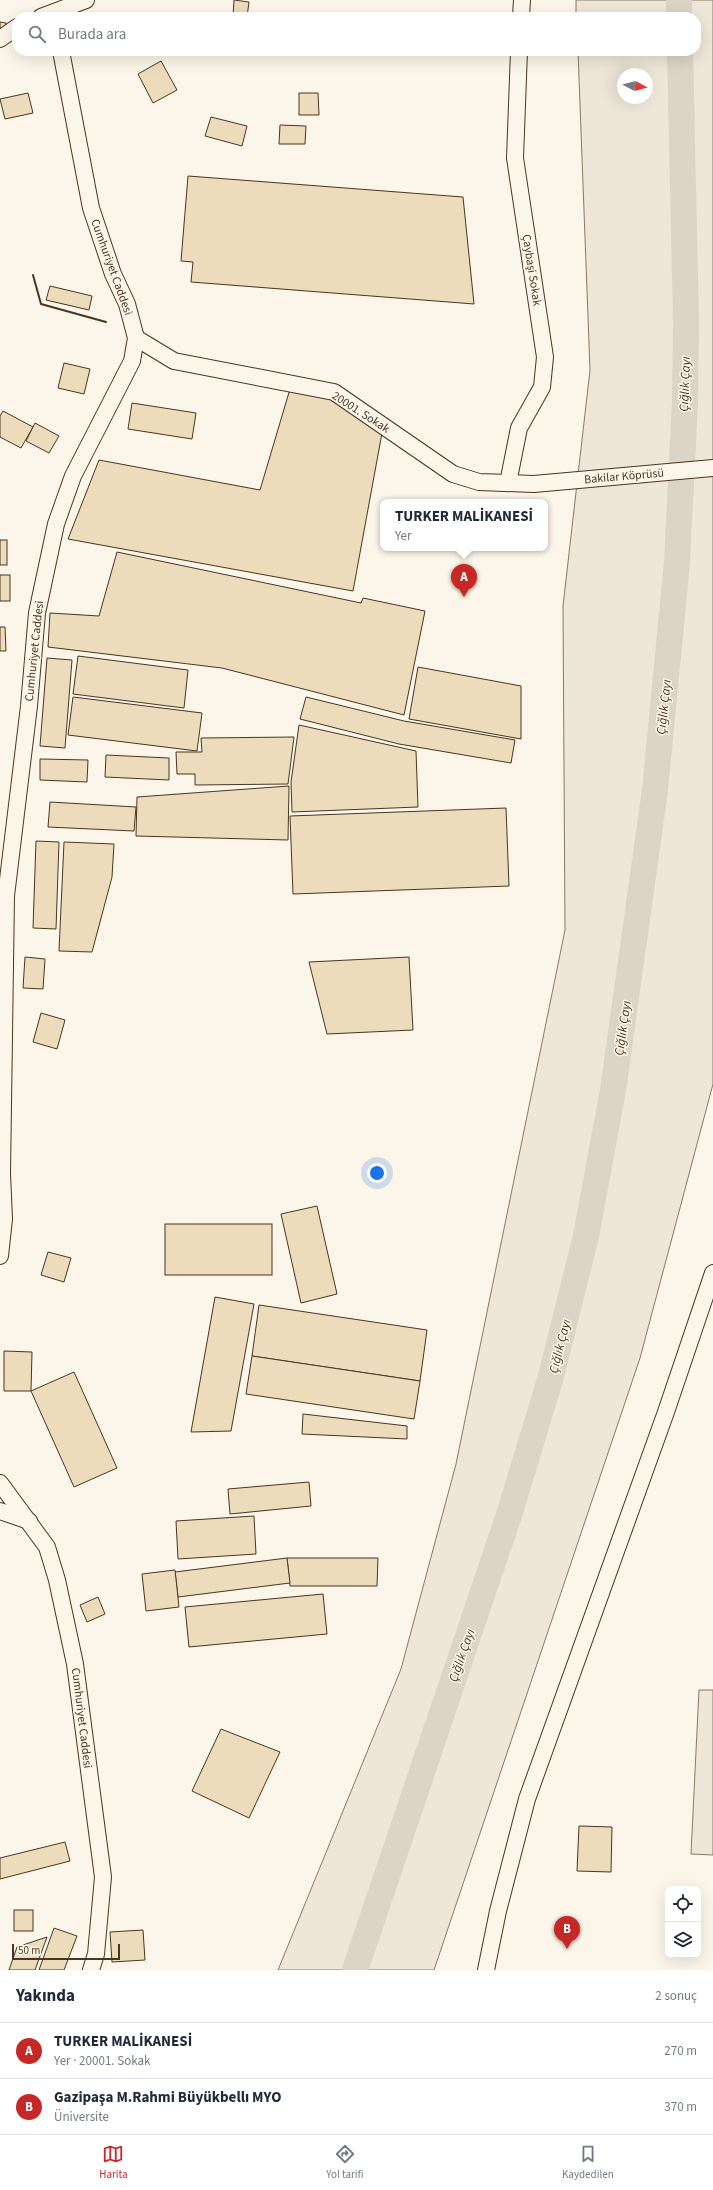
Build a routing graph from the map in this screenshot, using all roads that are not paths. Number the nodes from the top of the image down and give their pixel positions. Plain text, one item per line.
1 (86, 0) edge
2 (522, 0) edge
3 (49, 11) edge
4 (521, 12) edge
5 (12, 31) edge
6 (0, 39) edge
7 (62, 56) edge
8 (519, 56) edge
9 (136, 338) junction
10 (713, 468) edge
11 (508, 483) junction
12 (534, 484) joint
13 (0, 1256) edge
14 (713, 1273) edge
15 (0, 1483) edge
16 (0, 1511) edge
17 (29, 1521) junction
18 (91, 1970) edge
19 (486, 1970) edge

1 - 3 street
2 - 4 street
5 - 6 street
7 - 9 street, Cumhuriyet Caddesi
8 - 11 street, Çaybaşi Sokak
9 - 11 street, 20001. Sokak
9 - 13 street, Cumhuriyet Caddesi
10 - 12 street, Bakilar Köprüsü
11 - 12 street, 20001. Sokak
14 - 19 street
15 - 17 street, Cumhuriyet Caddesi
16 - 17 street
17 - 18 street, Cumhuriyet Caddesi

